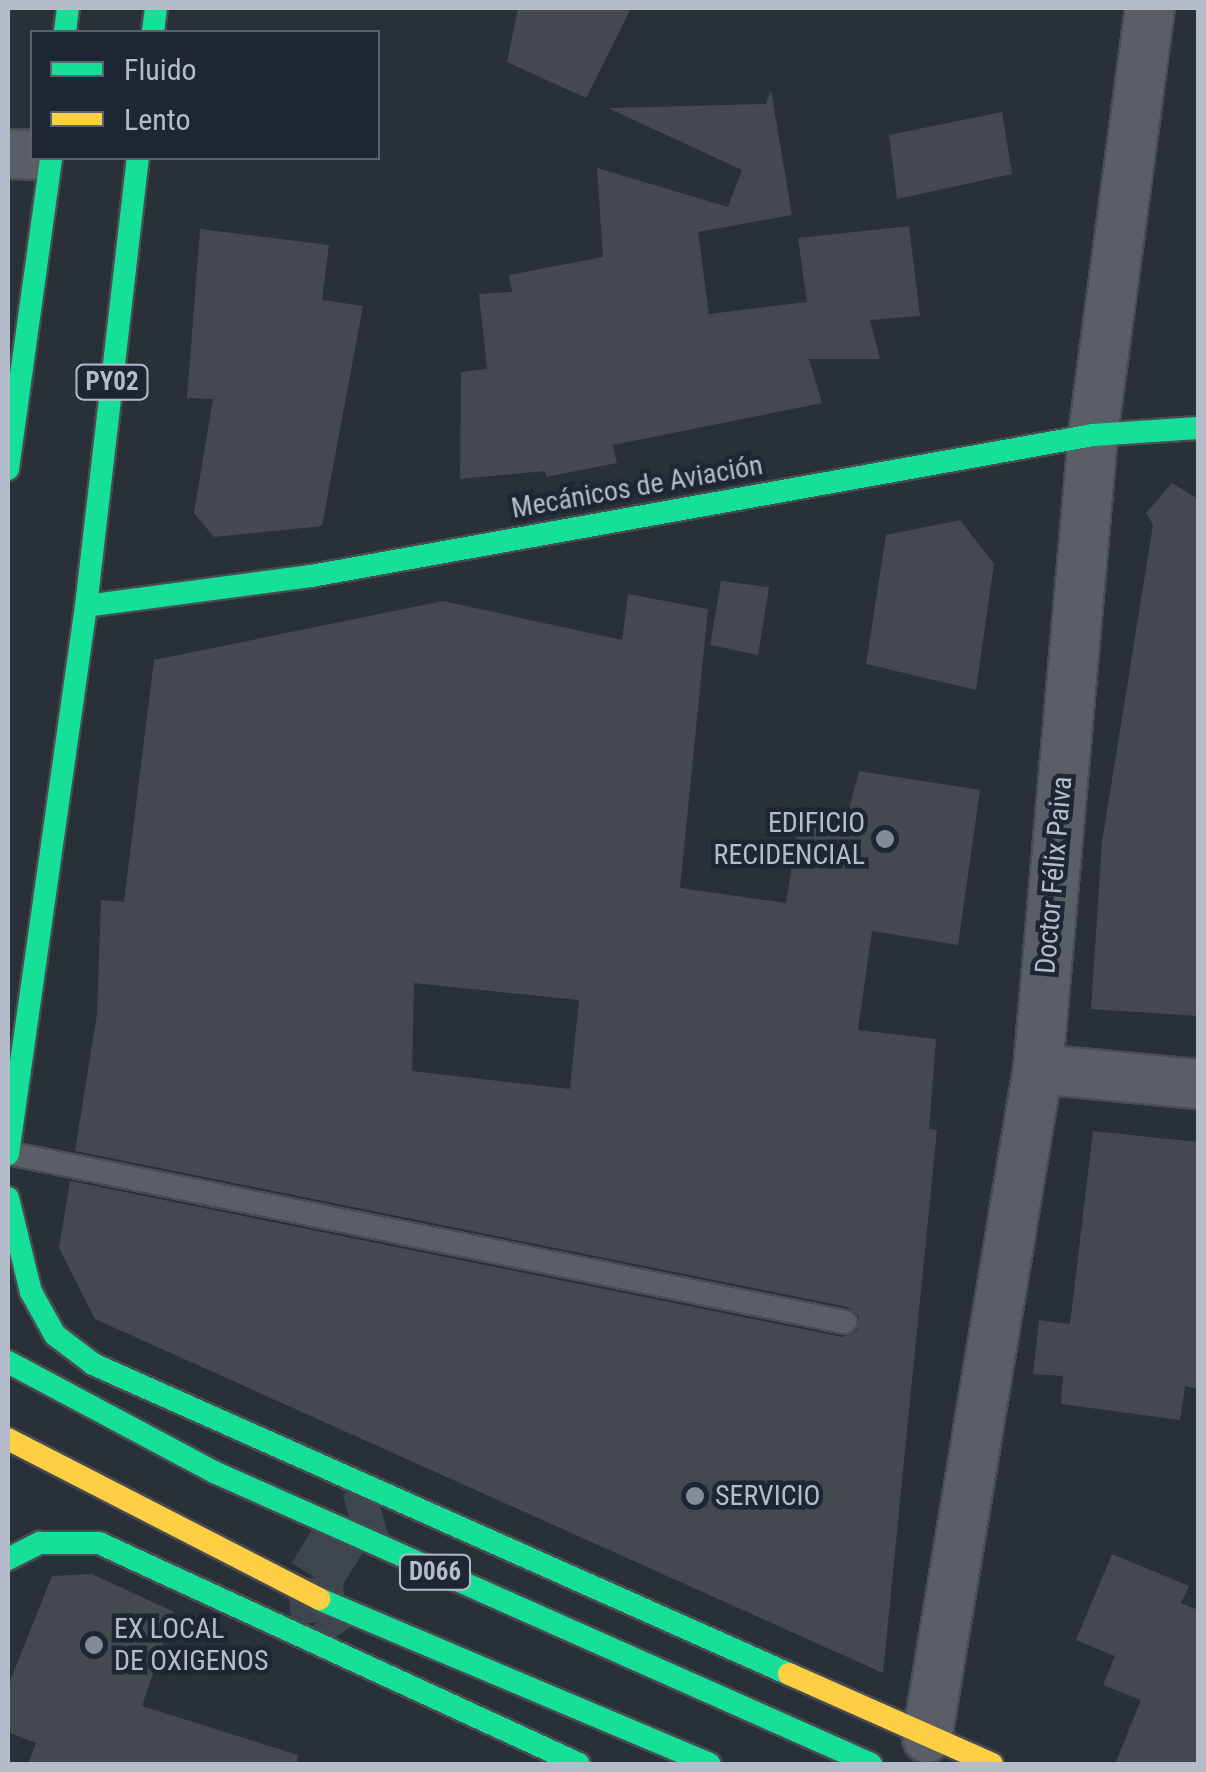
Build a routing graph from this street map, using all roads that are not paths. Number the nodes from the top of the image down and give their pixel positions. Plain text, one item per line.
1 (1150, 8) edge
2 (51, 160) edge
3 (138, 160) edge
4 (1198, 428) edge
5 (1093, 435) junction
6 (8, 469) edge
7 (86, 606) junction
8 (1038, 1069) junction
9 (1198, 1084) edge
10 (8, 1153) edge
11 (8, 1198) edge
12 (845, 1322) dead end
13 (8, 1362) edge
14 (8, 1439) edge
15 (8, 1559) edge
16 (927, 1738) junction
17 (579, 1764) edge
18 (710, 1764) edge
19 (871, 1764) edge
20 (992, 1764) edge

1 - 5 street, Doctor Félix Paiva
2 - 6 main road
3 - 7 main road, PY02
4 - 5 main road, Mecánicos de Aviación
5 - 7 main road, Mecánicos de Aviación
5 - 8 street, Doctor Félix Paiva
7 - 10 main road, PY02
8 - 9 street
8 - 16 street, Doctor Félix Paiva
10 - 12 lane
11 - 16 main road
13 - 19 main road, D066, bridge
14 - 18 main road, D066, bridge
15 - 17 main road
16 - 20 main road

